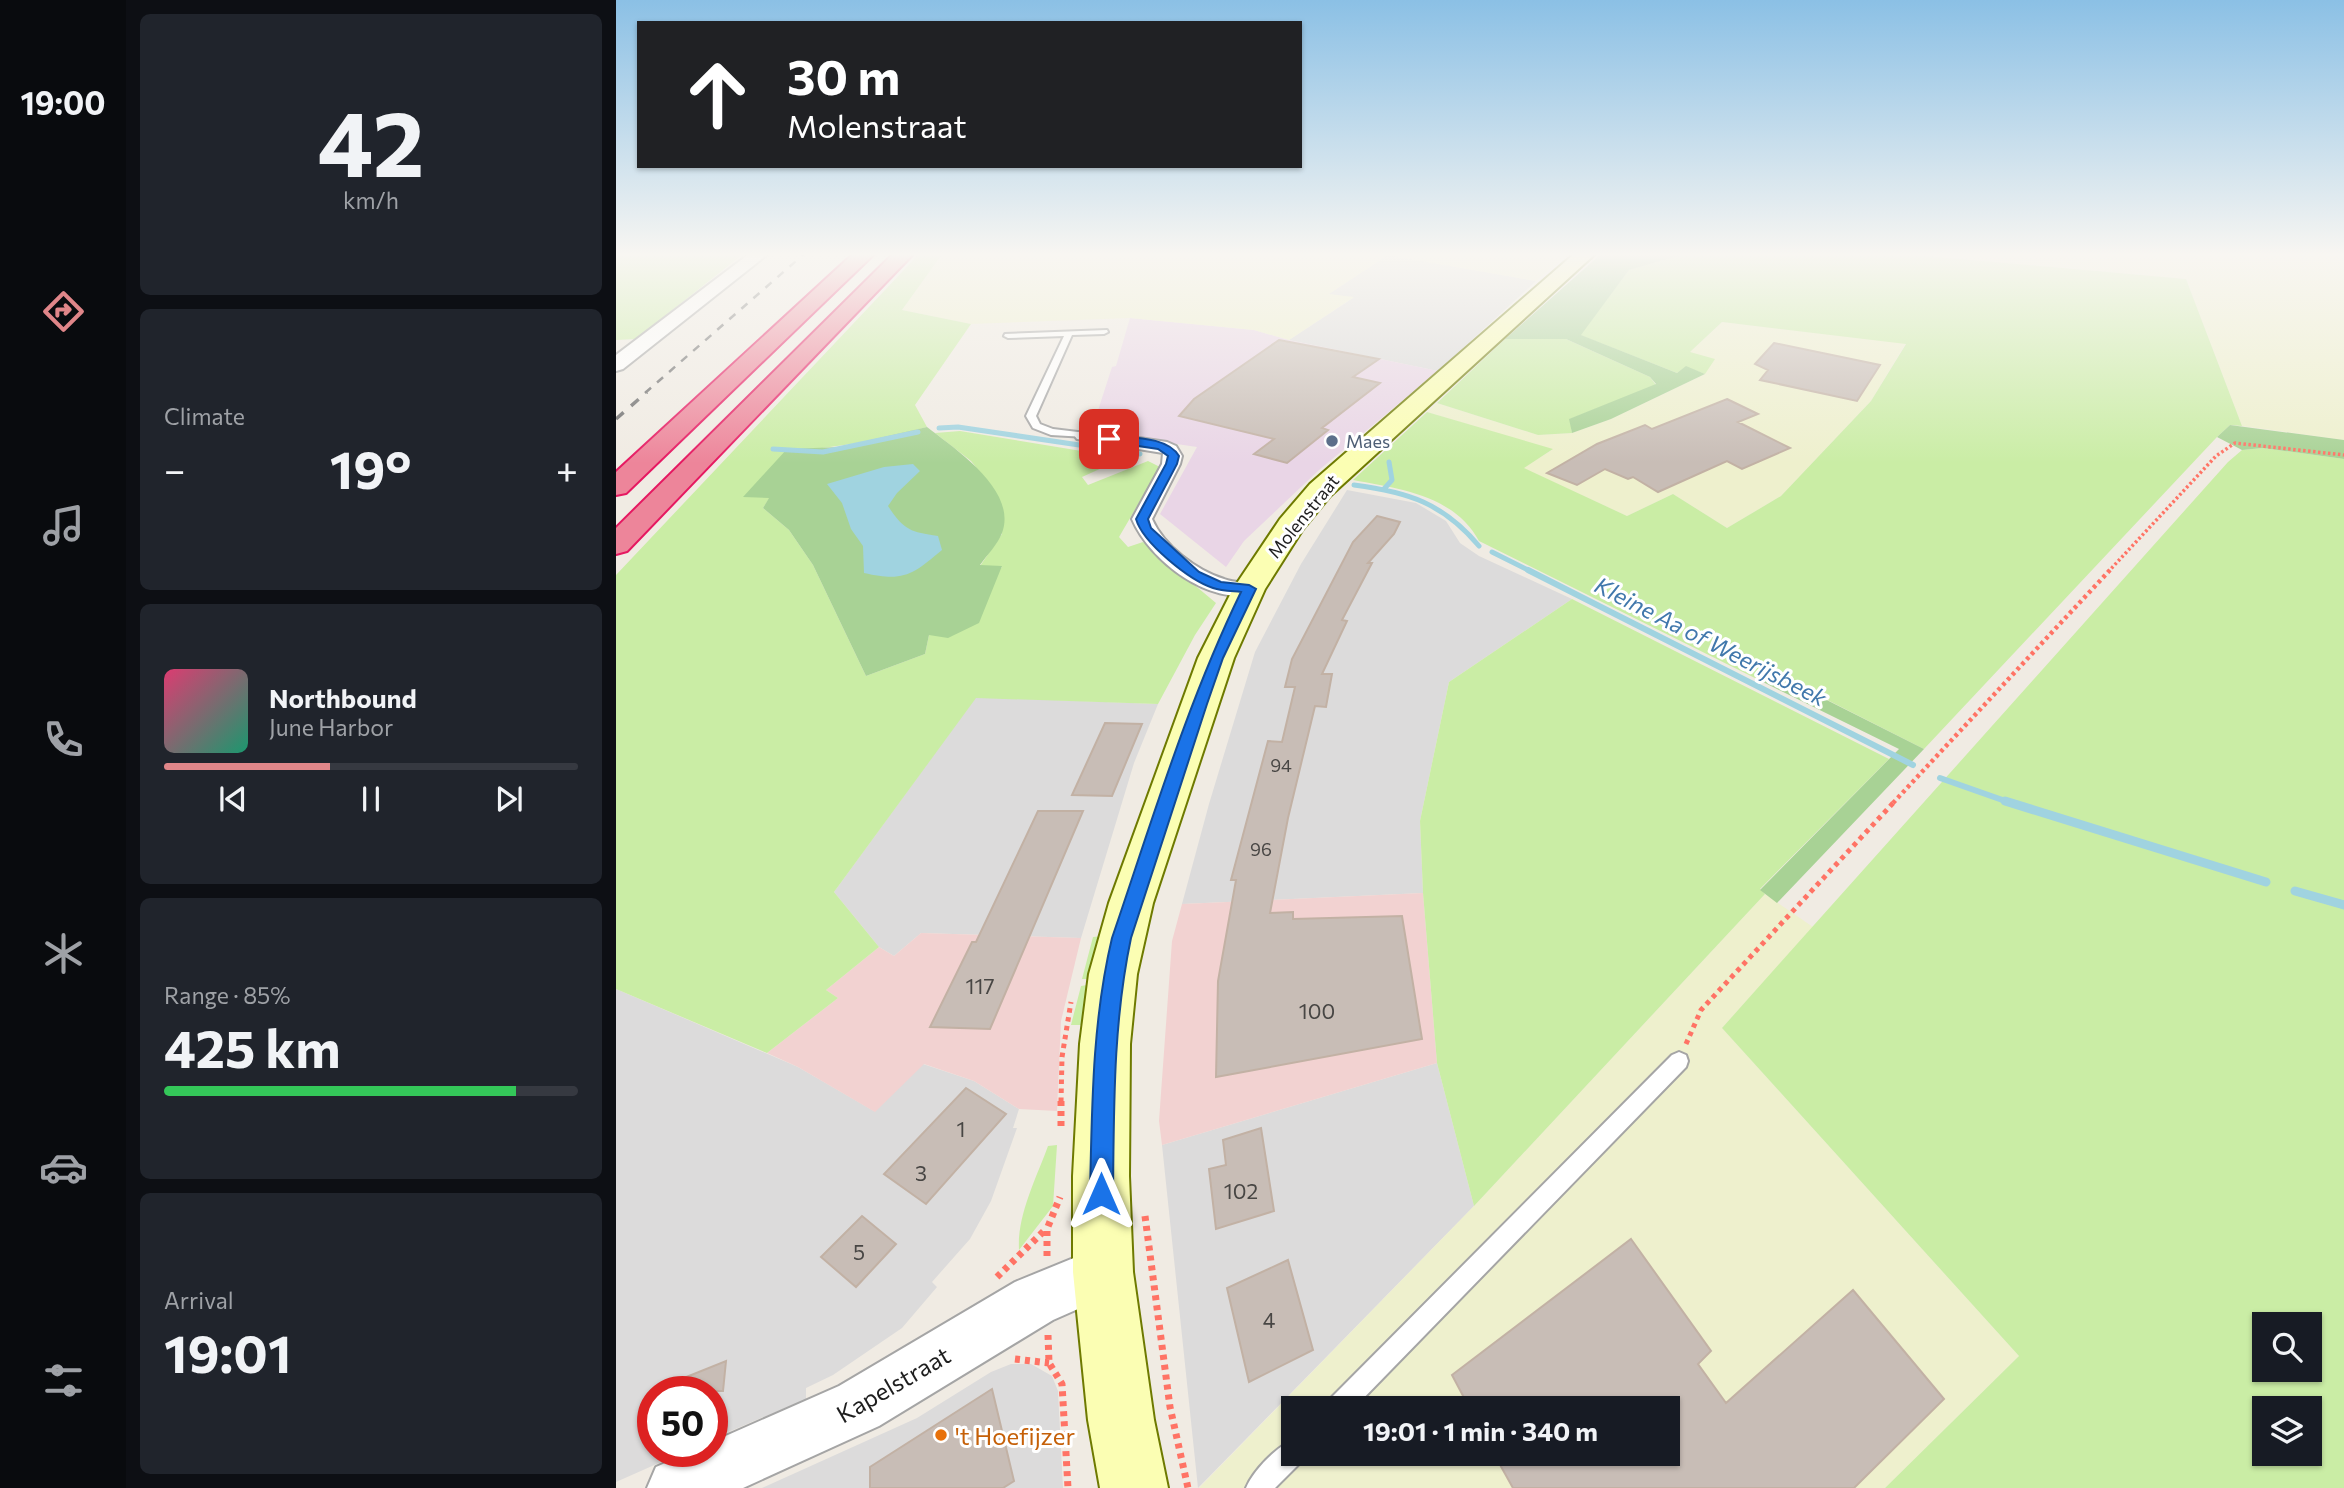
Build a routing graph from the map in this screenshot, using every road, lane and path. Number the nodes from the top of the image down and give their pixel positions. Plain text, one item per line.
1 (670, 323) edge
2 (791, 323) edge
3 (835, 323) edge
4 (1507, 323) edge
5 (1104, 332) dead end
6 (1069, 333) junction
7 (1008, 336) dead end
8 (616, 365) edge
9 (1083, 435) joint
10 (2344, 455) edge
11 (616, 487) edge
12 (616, 545) edge
13 (1249, 589) junction
14 (1679, 1061) joint
15 (1144, 1207) dead end
16 (1103, 1272) junction
17 (1349, 1396) edge
18 (1281, 1464) edge
19 (677, 1488) edge
20 (1134, 1488) edge
21 (1188, 1488) edge
22 (1258, 1488) edge

1 - 8 street
2 - 11 highway
3 - 12 highway
4 - 13 main road, Molenstraat
5 - 6 lane
6 - 7 lane
6 - 9 lane
9 - 13 street
10 - 14 path
13 - 16 main road, Molenstraat
14 - 17 lane
15 - 21 path
16 - 19 street, Kapelstraat
16 - 20 main road, Molenstraat
18 - 22 lane

